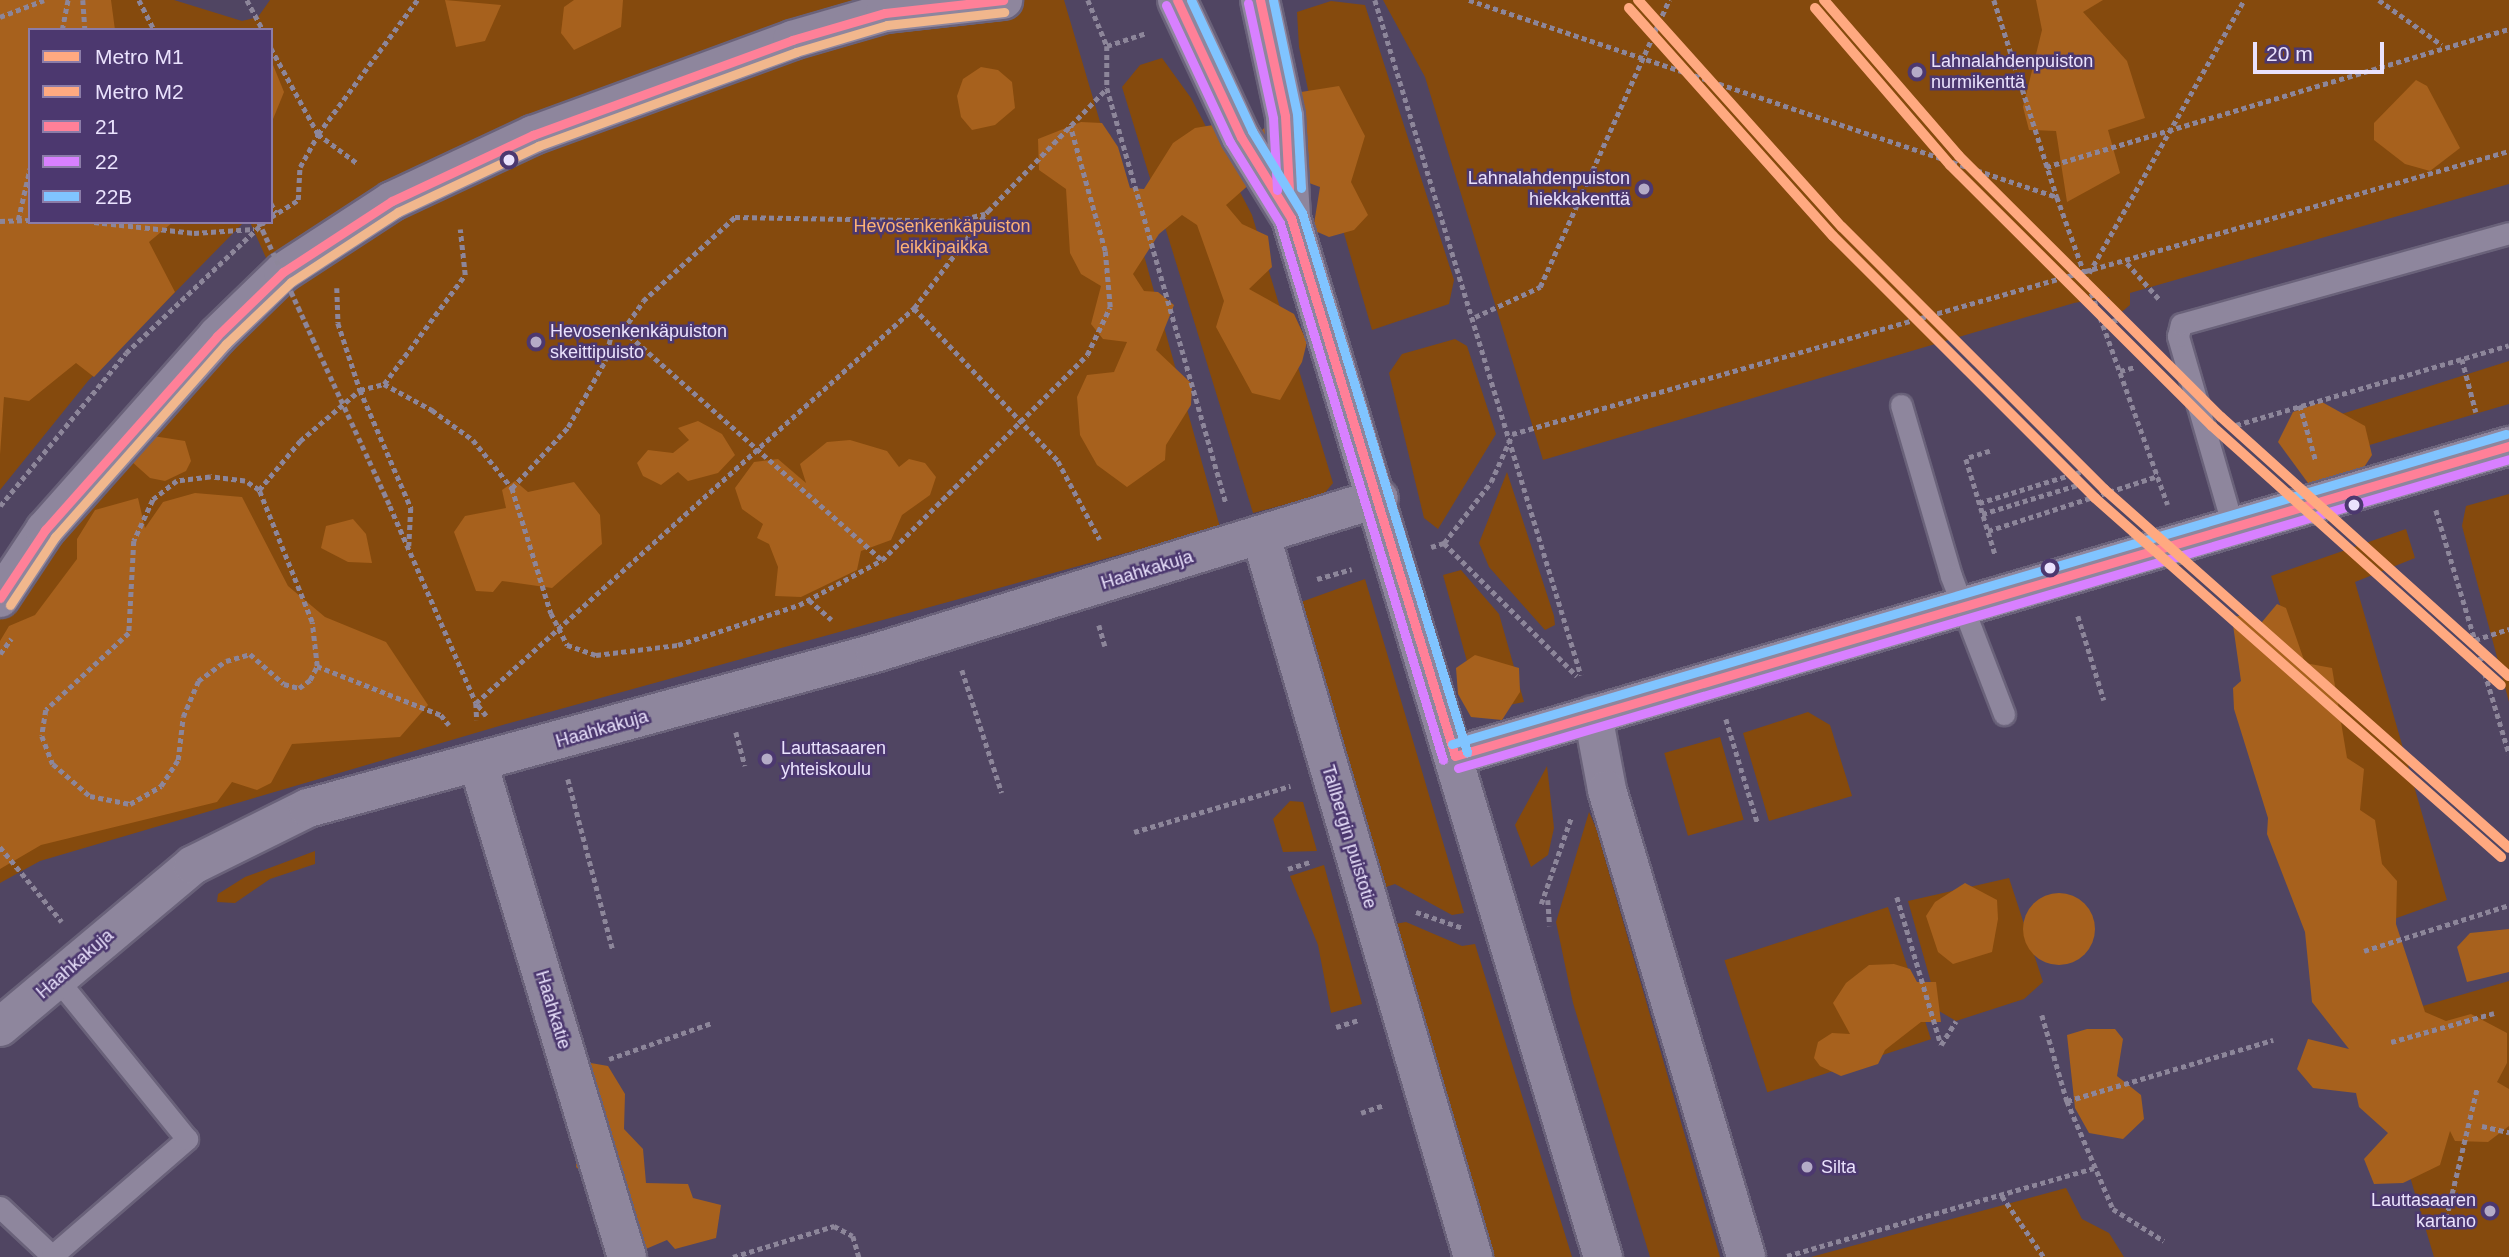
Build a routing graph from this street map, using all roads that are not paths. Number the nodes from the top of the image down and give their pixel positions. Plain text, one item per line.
1 (1003, 0) edge
2 (1177, 0) edge
3 (1260, 0) edge
4 (895, 6) edge
5 (1291, 218) junction
6 (2509, 233) edge
7 (1901, 405) dead end
8 (2509, 446) edge
9 (1379, 498) junction
10 (2233, 527) junction
11 (1249, 540) junction
12 (0, 598) edge
13 (1965, 606) junction
14 (2004, 714) dead end
15 (1593, 715) junction
16 (478, 755) junction
17 (1455, 756) junction
18 (58, 979) junction
19 (0, 1027) edge
20 (0, 1207) edge
21 (627, 1257) edge
22 (1474, 1257) edge
23 (1603, 1257) edge
24 (1746, 1257) edge

1 - 4 street
2 - 5 street
3 - 5 street
4 - 12 street
5 - 9 street
6 - 10 lane
7 - 13 lane
8 - 10 street
9 - 11 street
9 - 17 street
10 - 13 street
11 - 16 street, Haahkakuja
11 - 22 street, Tallbergin puistotie
13 - 14 lane
13 - 15 street
15 - 17 street
15 - 24 street
16 - 18 street, Haahkakuja
16 - 21 street, Haahkatie
17 - 23 street
18 - 19 street, Haahkakuja
18 - 20 lane

